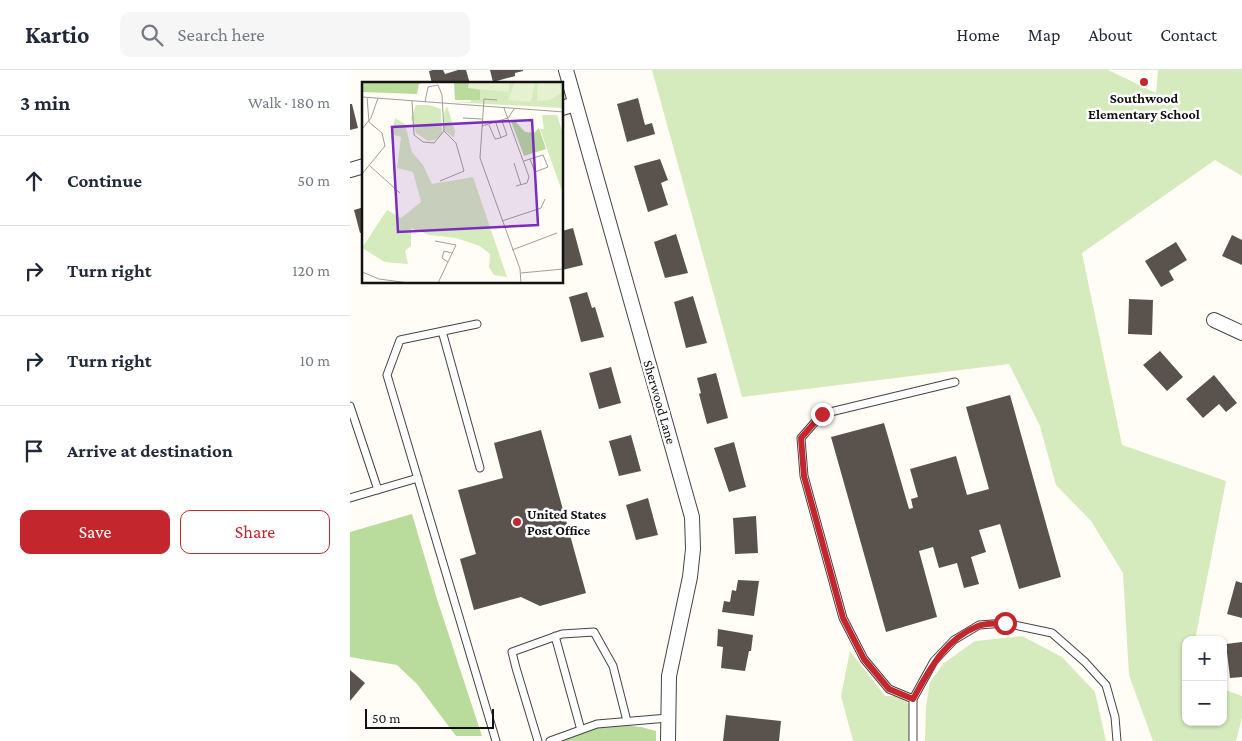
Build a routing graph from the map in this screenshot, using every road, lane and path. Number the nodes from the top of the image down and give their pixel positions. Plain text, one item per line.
1 (566, 70) edge
2 (569, 106) edge
3 (1214, 320) dead end
4 (477, 324) dead end
5 (442, 331) junction
6 (1242, 333) edge
7 (955, 382) dead end
8 (350, 406) edge
9 (480, 468) dead end
10 (418, 478) junction
11 (378, 490) junction
12 (350, 498) edge
13 (555, 636) junction
14 (913, 699) junction
15 (668, 718) junction
16 (627, 721) junction
17 (581, 730) junction
18 (496, 741) edge
19 (538, 741) edge
20 (550, 741) edge
21 (668, 741) edge
22 (913, 741) edge
23 (1117, 741) edge

1 - 2 street, Sherwood Lane
2 - 15 street, Sherwood Lane
3 - 6 street
4 - 5 lane
5 - 9 lane
5 - 10 lane
7 - 14 lane
8 - 11 lane
10 - 11 lane
10 - 18 lane
11 - 12 lane
13 - 16 lane
13 - 17 lane
13 - 19 lane
14 - 22 lane
14 - 23 lane
15 - 16 lane
15 - 21 street, Sherwood Lane
16 - 17 lane
17 - 20 lane

